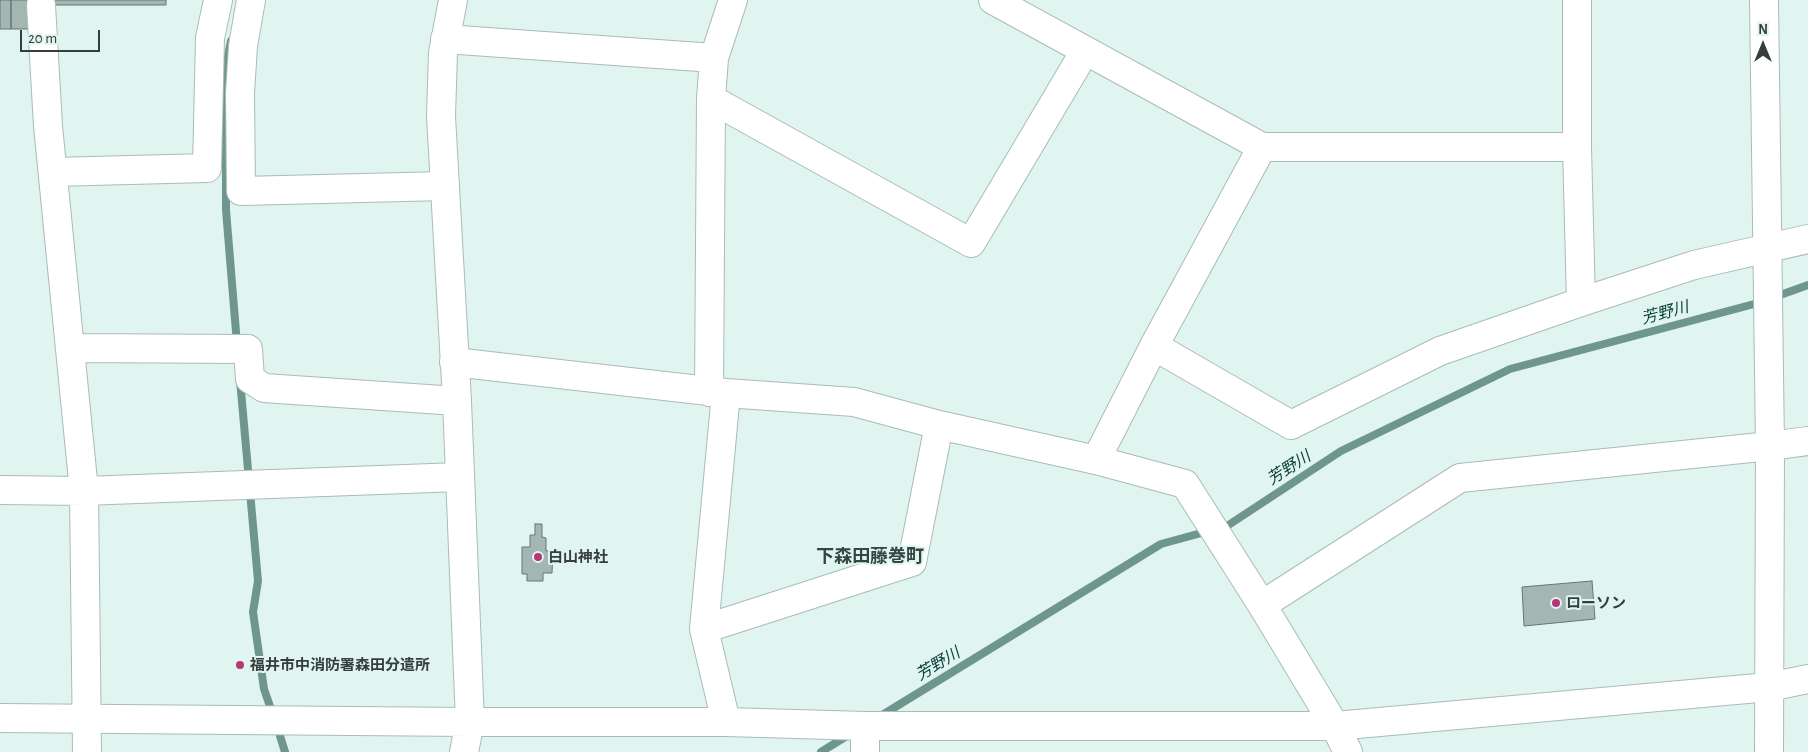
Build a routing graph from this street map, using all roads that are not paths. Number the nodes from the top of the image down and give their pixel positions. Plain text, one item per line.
1 (218, 0) edge
2 (251, 0) edge
3 (453, 0) edge
4 (732, 0) edge
5 (993, 0) edge
6 (1577, 0) edge
7 (1764, 0) edge
8 (41, 6) dead end
9 (446, 39) junction
10 (1085, 51) junction
11 (714, 58) junction
12 (711, 99) junction
13 (1577, 146) junction
14 (1262, 147) junction
15 (53, 172) junction
16 (445, 186) junction
17 (1808, 238) edge
18 (1766, 248) junction
19 (1581, 302) junction
20 (1154, 346) junction
21 (70, 348) junction
22 (454, 362) junction
23 (718, 393) junction
24 (457, 401) junction
25 (939, 425) junction
26 (1808, 441) edge
27 (1770, 446) junction
28 (1096, 460) junction
29 (460, 477) junction
30 (0, 490) edge
31 (84, 491) junction
32 (1262, 605) junction
33 (704, 629) junction
34 (1808, 680) edge
35 (1769, 687) junction
36 (0, 718) edge
37 (86, 718) junction
38 (470, 722) junction
39 (726, 722) junction
40 (1334, 726) junction
41 (865, 739) edge
42 (87, 752) edge
43 (464, 752) edge
44 (1348, 752) edge
45 (1769, 752) edge

1 - 15 street
2 - 16 street
3 - 9 street
4 - 11 street
5 - 10 street
6 - 13 street
7 - 18 street
8 - 15 street
9 - 11 street
9 - 16 street
10 - 12 street
10 - 14 street
11 - 12 street
12 - 23 street
13 - 14 street
13 - 19 street
14 - 20 street
15 - 21 street
16 - 22 street
17 - 18 street
18 - 19 street
18 - 27 street
19 - 20 street
20 - 28 street
21 - 24 street
21 - 31 street
22 - 23 street
22 - 24 street
23 - 25 street
23 - 33 street
24 - 29 street
25 - 28 street
25 - 33 street
26 - 27 street
27 - 32 street
27 - 35 street
28 - 32 street
29 - 31 street
29 - 38 street
30 - 31 street
31 - 37 street
32 - 40 street
33 - 39 street
34 - 35 street
35 - 40 street
35 - 45 street
36 - 37 street
37 - 38 street
37 - 42 street
38 - 39 street
38 - 43 street
39 - 41 street
40 - 41 street
40 - 44 street

